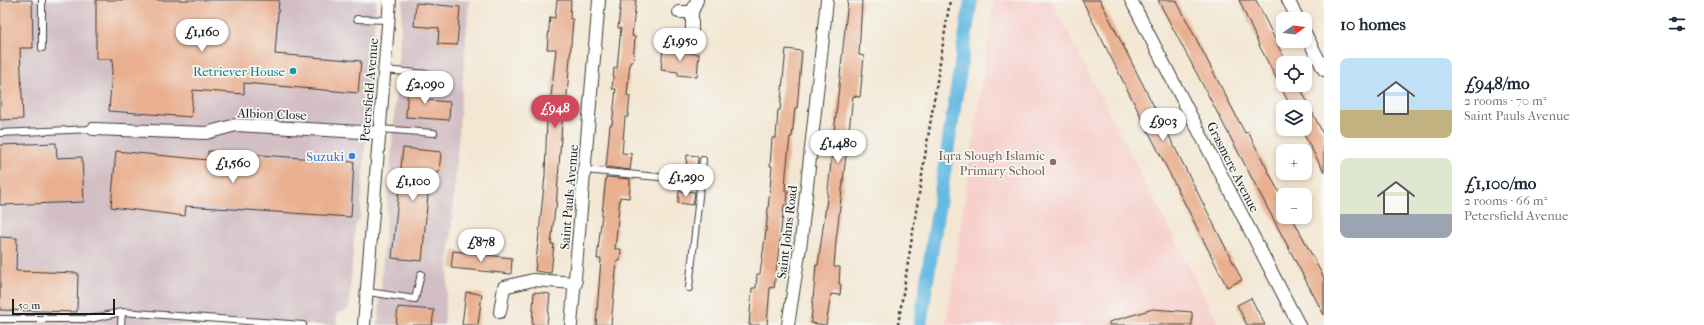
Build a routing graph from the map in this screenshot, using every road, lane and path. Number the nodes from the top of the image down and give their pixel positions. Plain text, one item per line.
1 (42, 0) edge
2 (390, 0) edge
3 (599, 0) edge
4 (697, 0) edge
5 (827, 0) edge
6 (950, 0) edge
7 (1131, 0) edge
8 (1288, 0) edge
9 (679, 12) dead end
10 (692, 12) junction
11 (1294, 12) edge
12 (357, 19) dead end
13 (389, 20) junction
14 (692, 31) dead end
15 (1312, 47) edge
16 (42, 48) dead end
17 (384, 70) junction
18 (1324, 70) edge
19 (446, 84) dead end
20 (93, 129) joint
21 (380, 131) junction
22 (0, 133) edge
23 (434, 133) dead end
24 (703, 160) dead end
25 (585, 170) junction
26 (700, 181) junction
27 (422, 274) dead end
28 (576, 283) junction
29 (689, 288) dead end
30 (368, 292) junction
31 (122, 312) junction
32 (500, 312) dead end
33 (0, 319) edge
34 (89, 322) edge
35 (274, 324) edge
36 (121, 325) edge
37 (303, 325) edge
38 (364, 325) edge
39 (571, 325) edge
40 (788, 325) edge
41 (898, 325) edge
42 (1299, 325) edge

1 - 16 lane
2 - 13 street, Petersfield Avenue
3 - 25 street, Saint Pauls Avenue
4 - 10 street
5 - 40 street, Saint Johns Road
6 - 41 path
7 - 42 street, Grasmere Avenue
8 - 11 street
9 - 10 street
10 - 14 street
12 - 13 lane
13 - 17 street, Petersfield Avenue
15 - 18 street
17 - 19 lane
17 - 21 street, Petersfield Avenue
20 - 21 street, Albion Close
20 - 22 lane
21 - 23 lane
21 - 30 street, Petersfield Avenue
24 - 26 lane
25 - 26 lane
25 - 28 street, Saint Pauls Avenue
26 - 29 lane
27 - 30 lane
28 - 32 street
28 - 39 street, Saint Pauls Avenue
30 - 38 street, Petersfield Avenue
31 - 34 lane
31 - 35 lane
31 - 36 lane
33 - 34 lane
35 - 37 lane

